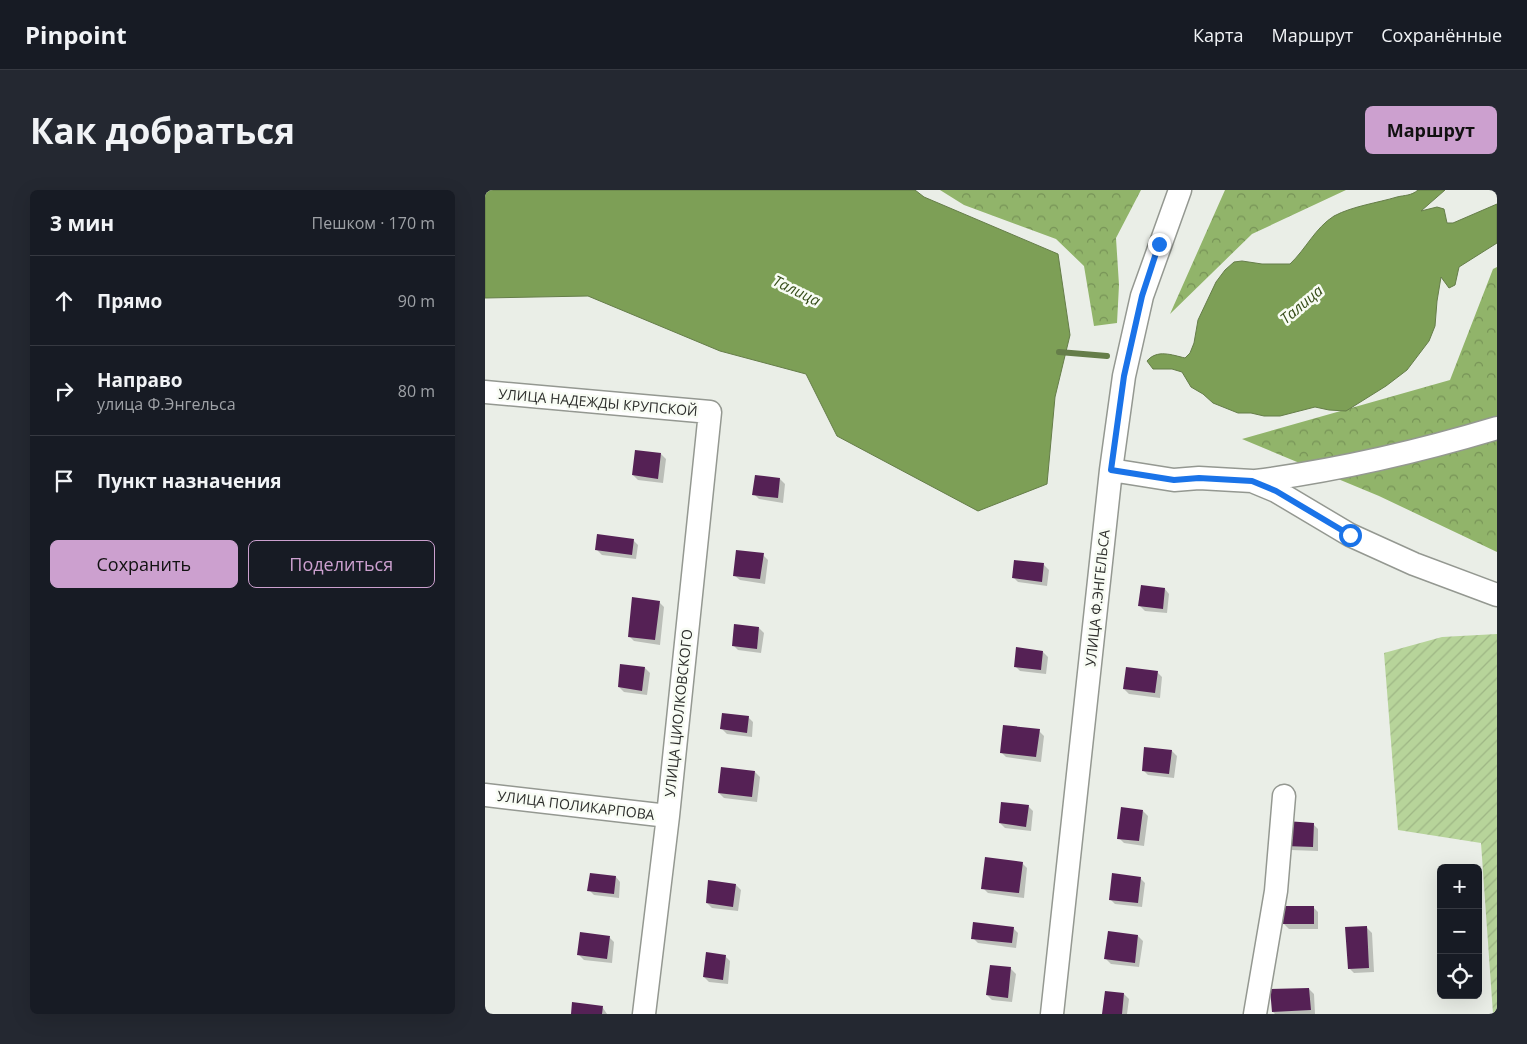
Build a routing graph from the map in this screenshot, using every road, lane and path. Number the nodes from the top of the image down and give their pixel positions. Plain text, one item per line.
1 (1180, 190) edge
2 (485, 392) edge
3 (710, 412) joint
4 (1497, 428) edge
5 (1111, 470) junction
6 (1252, 481) junction
7 (1497, 595) edge
8 (485, 795) edge
9 (1284, 796) dead end
10 (667, 816) junction
11 (644, 1014) edge
12 (1052, 1014) edge
13 (1255, 1014) edge

1 - 5 street, УЛИЦА Ф.ЭНГЕЛЬСА
2 - 3 street, УЛИЦА НАДЕЖДЫ КРУПСКОЙ
3 - 10 street, УЛИЦА ЦИОЛКОВСКОГО
4 - 6 street
5 - 6 street
5 - 12 street, УЛИЦА Ф.ЭНГЕЛЬСА
6 - 7 street
8 - 10 street, УЛИЦА ПОЛИКАРПОВА
9 - 13 street
10 - 11 street, УЛИЦА ЦИОЛКОВСКОГО

